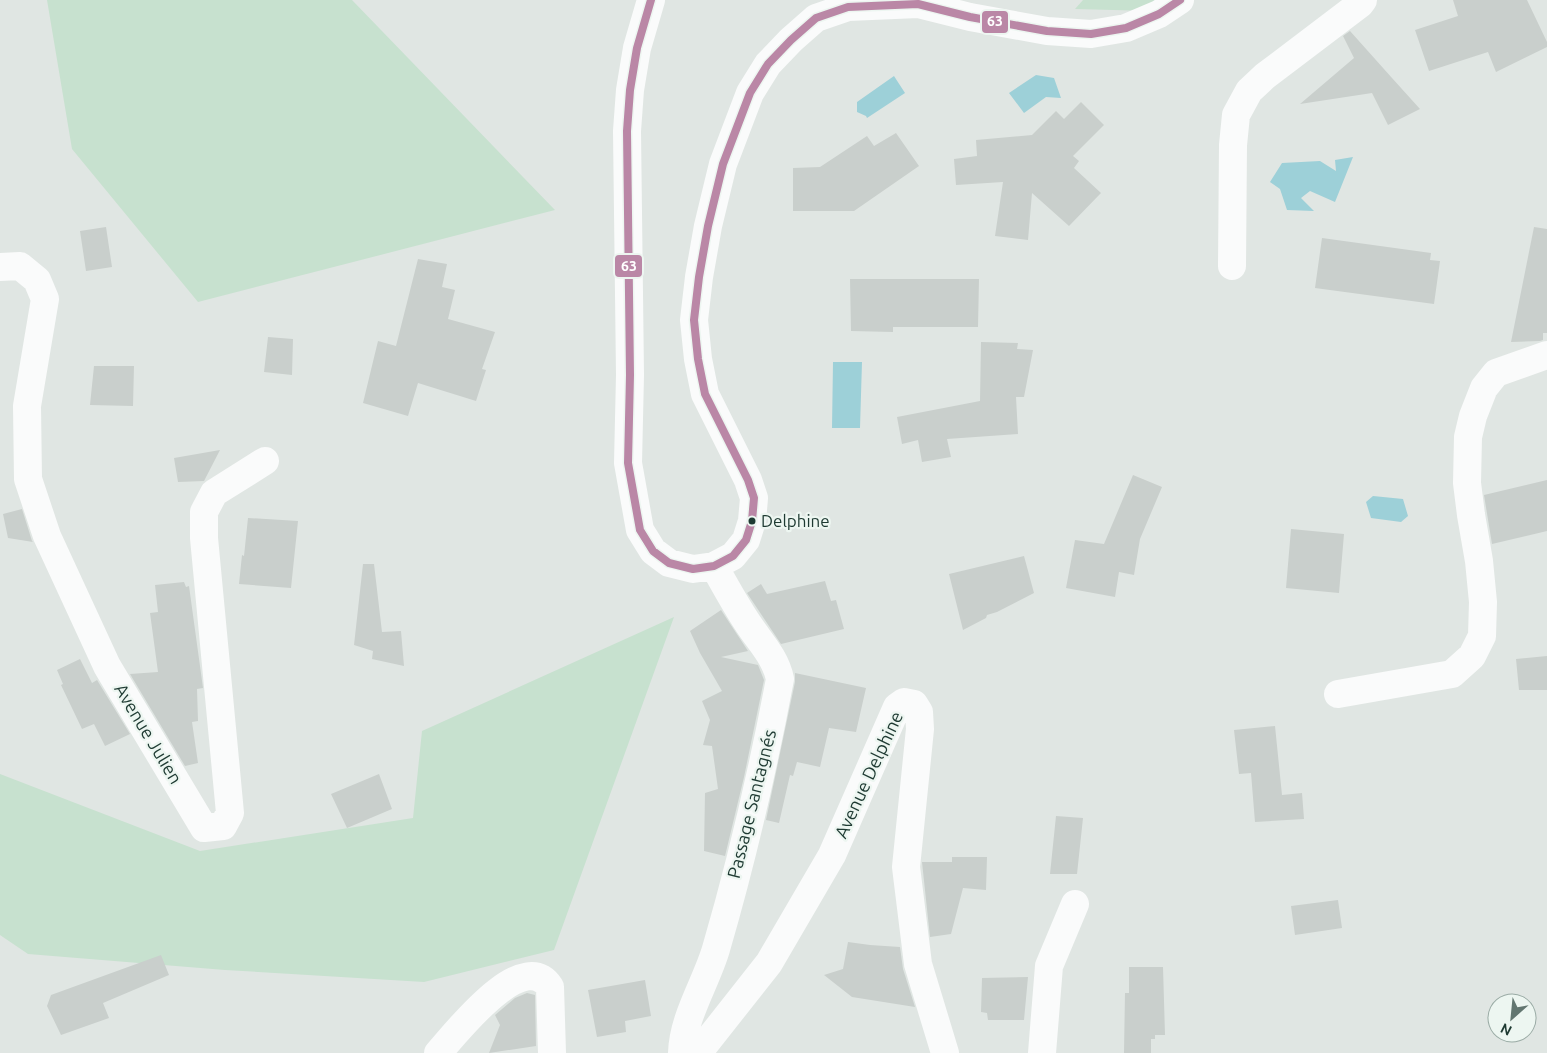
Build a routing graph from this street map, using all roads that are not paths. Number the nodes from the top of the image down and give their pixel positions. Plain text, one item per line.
1 (651, 0) edge
2 (1180, 0) edge
3 (1363, 0) edge
4 (918, 2) edge
5 (1232, 266) dead end
6 (0, 267) edge
7 (1547, 356) edge
8 (265, 462) dead end
9 (714, 566) junction
10 (1338, 694) dead end
11 (1075, 904) dead end
12 (438, 1053) edge
13 (552, 1053) edge
14 (682, 1053) edge
15 (698, 1053) edge
16 (946, 1053) edge
17 (1042, 1053) edge

1 - 9 street
2 - 4 street
3 - 5 street
4 - 9 street
6 - 8 street, Avenue Julien
7 - 10 street
9 - 14 street, Passage Santagnés
11 - 17 street
12 - 13 street
15 - 16 street, Avenue Delphine

